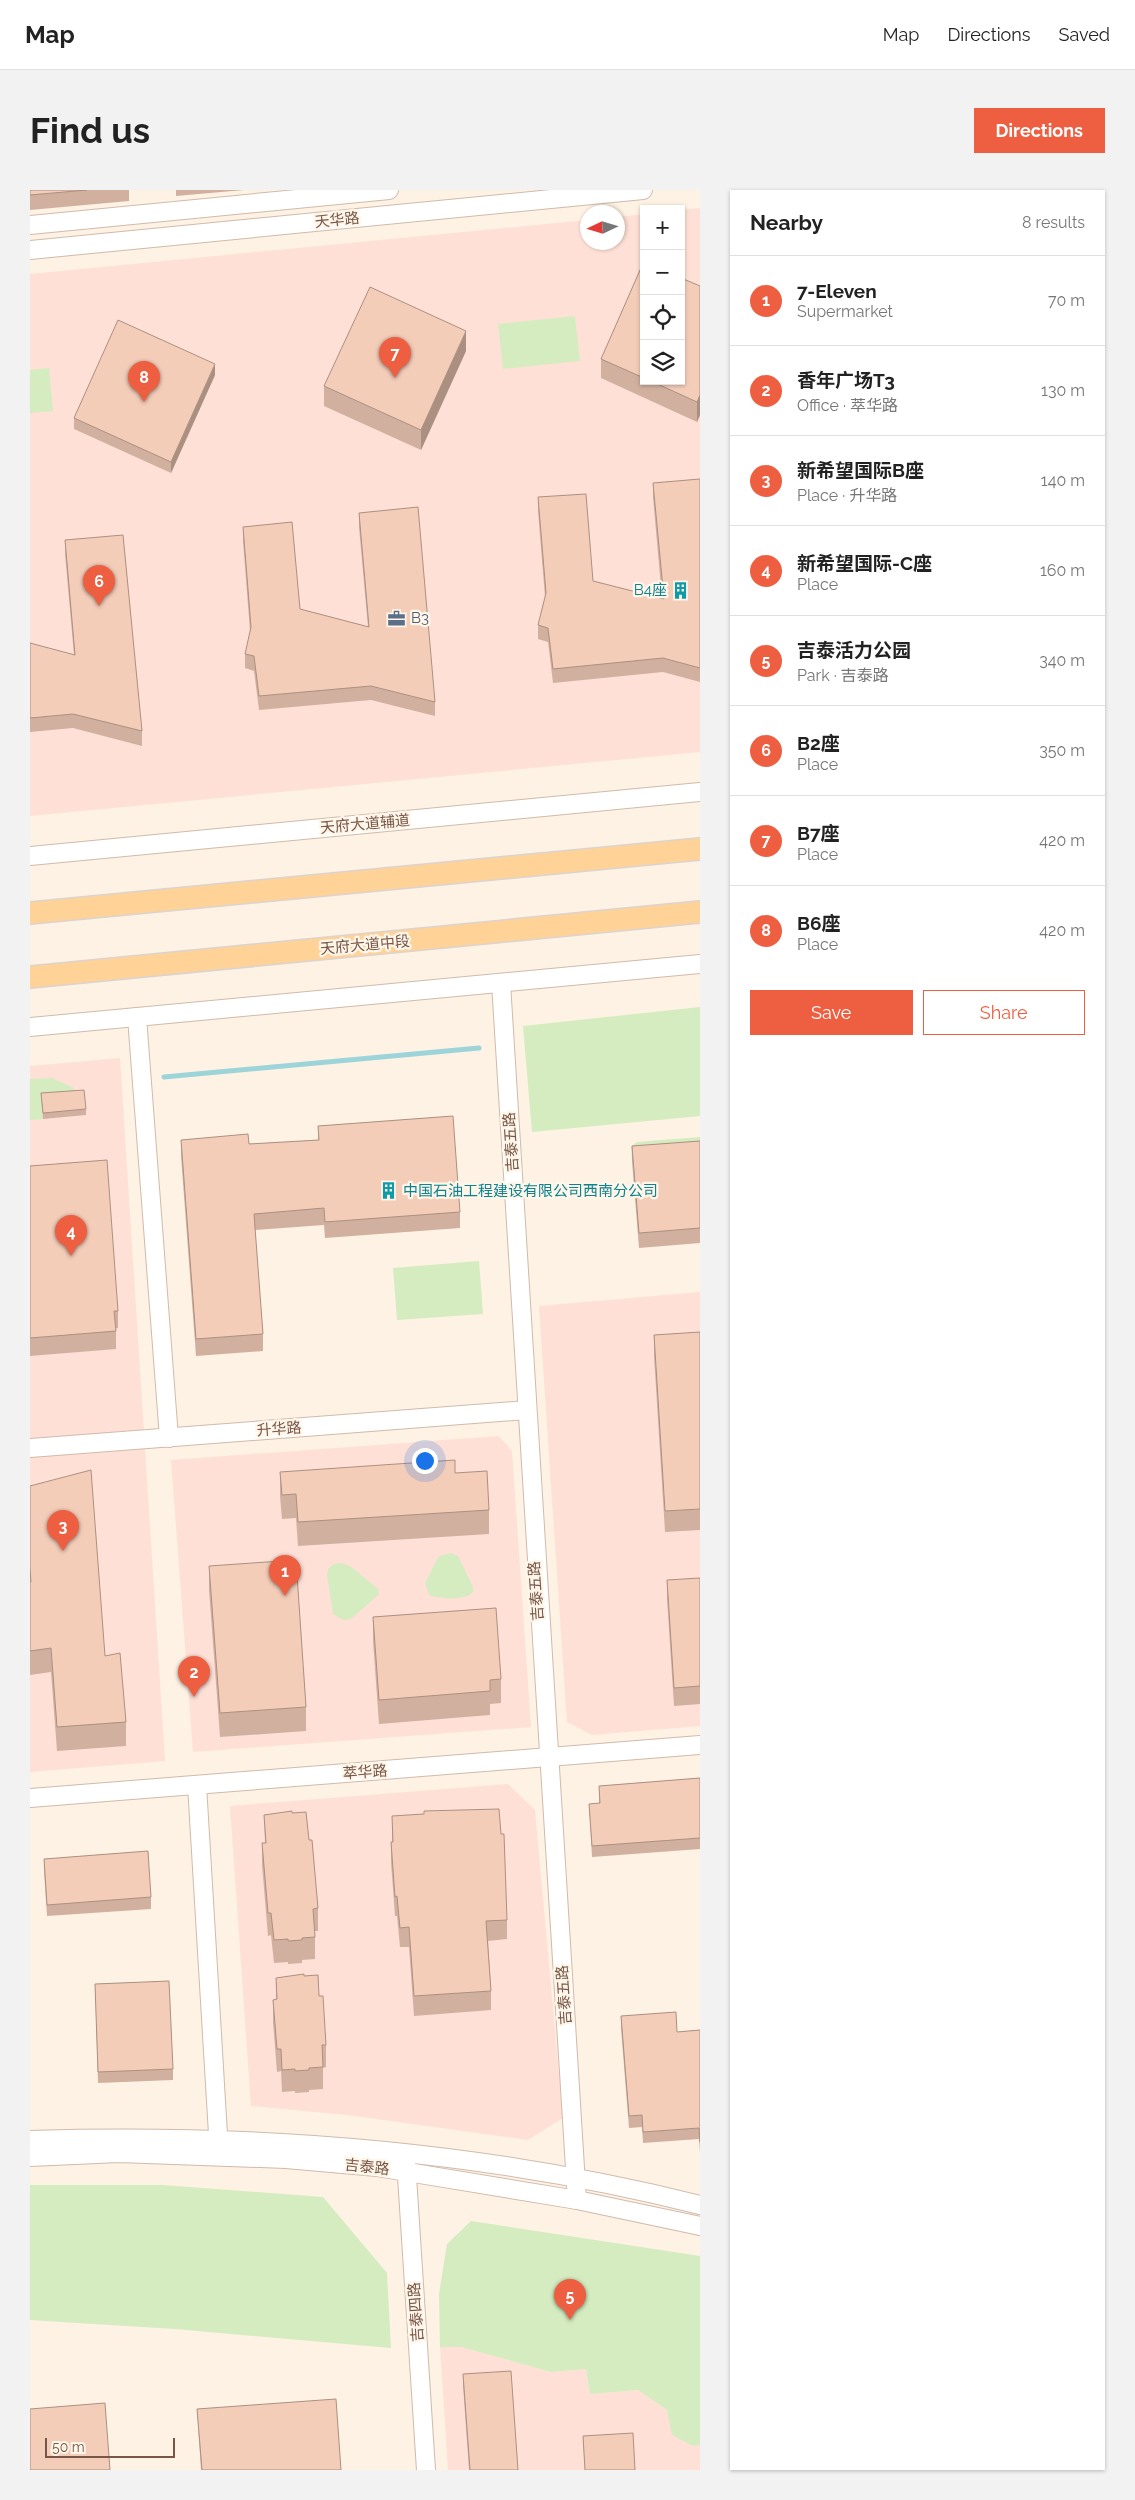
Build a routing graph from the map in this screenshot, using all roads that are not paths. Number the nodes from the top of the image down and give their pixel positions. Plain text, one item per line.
1 (389, 190) edge
2 (643, 190) edge
3 (30, 225) edge
4 (30, 250) edge
5 (700, 792) edge
6 (700, 849) edge
7 (30, 856) edge
8 (700, 912) edge
9 (30, 913) edge
10 (700, 964) edge
11 (30, 977) edge
12 (501, 983) junction
13 (137, 1017) junction
14 (30, 1027) edge
15 (527, 1410) junction
16 (169, 1438) junction
17 (30, 1448) edge
18 (700, 1745) edge
19 (548, 1757) junction
20 (198, 1785) junction
21 (30, 1798) edge
22 (30, 2140) edge
23 (219, 2148) junction
24 (30, 2158) edge
25 (406, 2162) junction
26 (576, 2178) junction
27 (577, 2200) junction
28 (700, 2205) edge
29 (700, 2226) edge
30 (426, 2470) edge

1 - 3 street, 天华路
2 - 4 street, 天华路
5 - 7 street, 天府大道辅道
6 - 9 main road
8 - 11 main road, 天府大道中段
10 - 12 street
12 - 13 street
12 - 15 street, 吉泰五路
13 - 14 street
13 - 16 street
15 - 16 street, 升华路
15 - 19 street, 吉泰五路
16 - 17 street, 升华路
18 - 19 street, 萃华路
19 - 20 street, 萃华路
19 - 26 street, 吉泰五路
20 - 21 street, 萃华路
20 - 23 street
22 - 23 street, 吉泰路
23 - 24 street, 吉泰路
23 - 25 street, 吉泰路
25 - 26 street, 吉泰路
25 - 27 street, 吉泰路
25 - 30 street, 吉泰四路
26 - 27 street, 吉泰五路
26 - 28 street, 吉泰路
27 - 29 street, 吉泰路

